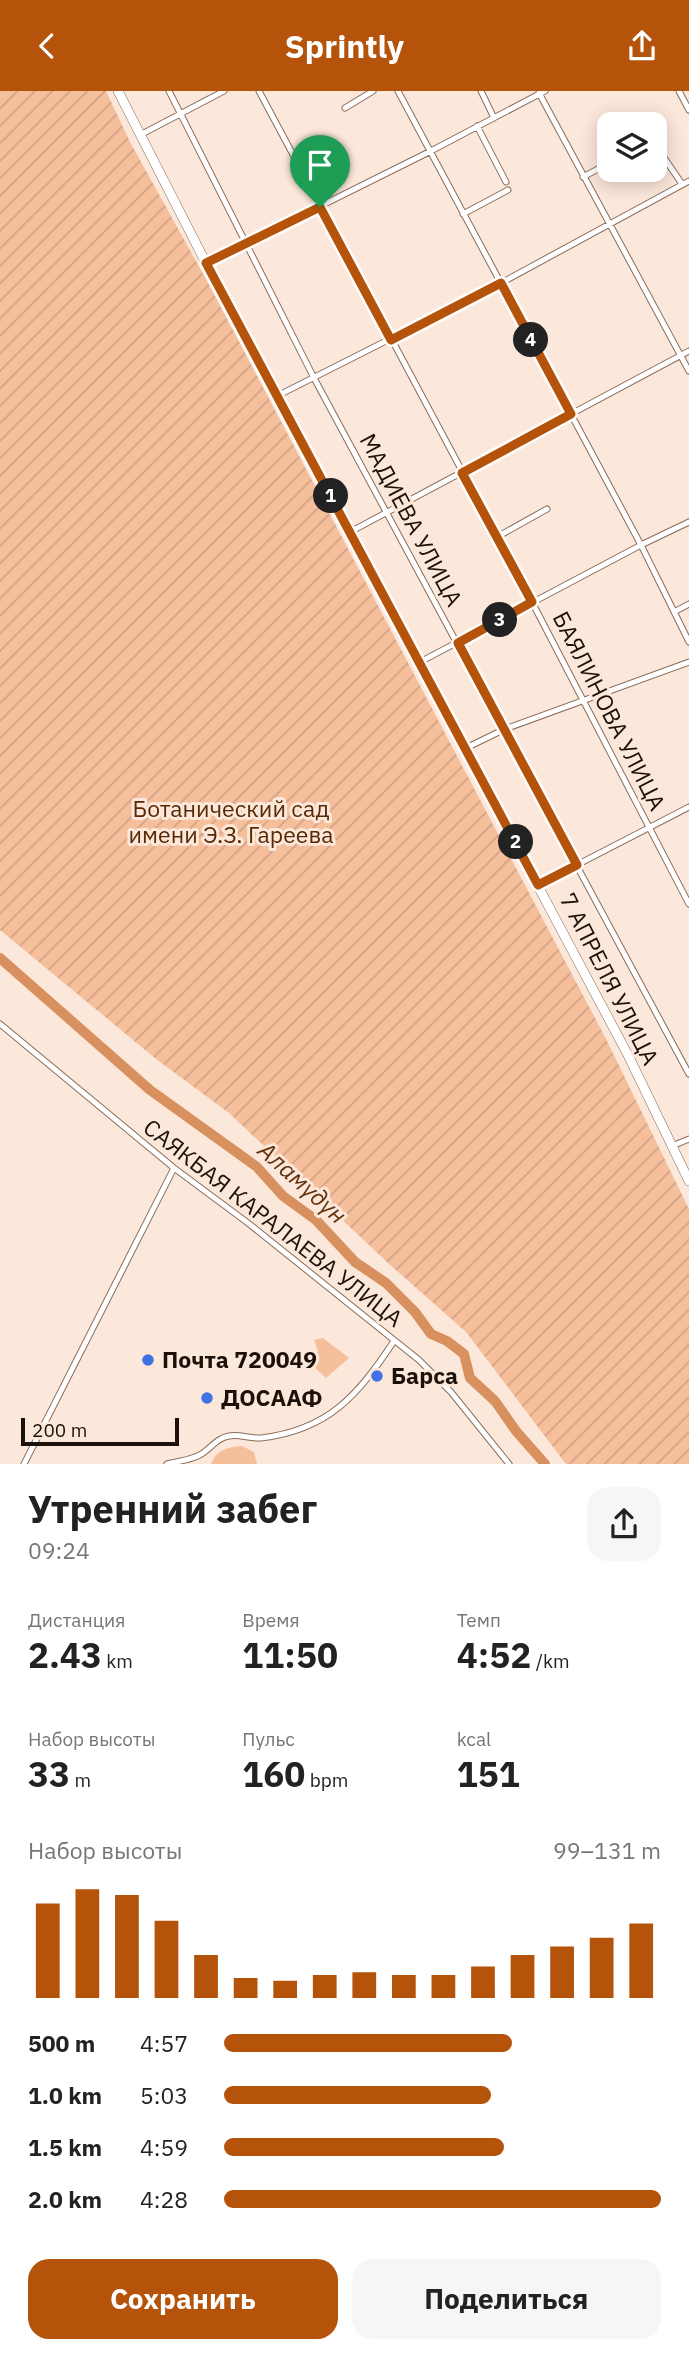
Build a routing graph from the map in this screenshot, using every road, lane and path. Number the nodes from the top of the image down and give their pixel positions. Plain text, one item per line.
1 (118, 91) edge
2 (169, 91) edge
3 (225, 91) edge
4 (258, 91) edge
5 (373, 91) edge
6 (398, 91) edge
7 (481, 91) edge
8 (679, 91) edge
9 (541, 92) edge
10 (345, 108) dead end
11 (689, 110) edge
12 (181, 114) junction
13 (494, 118) junction
14 (477, 126) junction
15 (139, 135) junction
16 (429, 152) junction
17 (667, 162) edge
18 (597, 169) edge
19 (583, 177) junction
20 (689, 181) edge
21 (506, 182) dead end
22 (682, 184) junction
23 (508, 190) dead end
24 (320, 207) junction
25 (463, 214) junction
26 (609, 225) junction
27 (247, 243) junction
28 (206, 263) junction
29 (501, 283) junction
30 (391, 340) junction
31 (689, 351) edge
32 (681, 356) junction
33 (689, 371) edge
34 (314, 378) junction
35 (277, 397) junction
36 (571, 414) junction
37 (462, 473) junction
38 (547, 509) dead end
39 (388, 513) junction
40 (689, 521) edge
41 (350, 532) junction
42 (497, 537) junction
43 (640, 545) junction
44 (532, 602) junction
45 (689, 604) edge
46 (674, 612) junction
47 (689, 642) edge
48 (458, 643) junction
49 (420, 662) junction
50 (689, 662) edge
51 (583, 700) junction
52 (505, 729) junction
53 (466, 748) junction
54 (689, 807) edge
55 (649, 827) junction
56 (577, 865) junction
57 (538, 885) junction
58 (686, 893) edge
59 (689, 904) edge
60 (0, 1024) edge
61 (689, 1074) edge
62 (689, 1139) edge
63 (672, 1146) junction
64 (174, 1168) junction
65 (689, 1181) edge
66 (394, 1341) junction
67 (24, 1464) edge
68 (167, 1464) edge
69 (509, 1464) edge

1 - 15 main road, 7 АПРЕЛЯ УЛИЦА
2 - 12 street, МАДИЕВА УЛИЦА
3 - 12 street
4 - 24 street, БАЯЛИНОВА УЛИЦА
5 - 10 street
6 - 16 street
7 - 13 street
8 - 11 street
9 - 13 street
9 - 19 street
12 - 15 street
12 - 27 street, МАДИЕВА УЛИЦА
13 - 14 street
14 - 16 street
14 - 21 street
15 - 28 main road, 7 АПРЕЛЯ УЛИЦА
16 - 24 street
16 - 25 street
17 - 22 street
18 - 19 street
19 - 26 street
20 - 22 street
22 - 26 street
23 - 25 street
24 - 27 street
24 - 30 street, БАЯЛИНОВА УЛИЦА
25 - 29 street
26 - 29 street
26 - 32 street
27 - 28 street
27 - 34 street, МАДИЕВА УЛИЦА
28 - 35 main road, 7 АПРЕЛЯ УЛИЦА
29 - 30 street
29 - 36 street
30 - 34 street
30 - 37 street, БАЯЛИНОВА УЛИЦА
31 - 32 street
32 - 33 street
32 - 36 street
34 - 35 street
34 - 39 street, МАДИЕВА УЛИЦА
35 - 41 main road, 7 АПРЕЛЯ УЛИЦА
36 - 37 street
36 - 43 street
37 - 39 street
37 - 42 street, БАЯЛИНОВА УЛИЦА
38 - 42 street
39 - 41 street
39 - 48 street, МАДИЕВА УЛИЦА
40 - 43 street
41 - 49 main road, 7 АПРЕЛЯ УЛИЦА
42 - 44 street, БАЯЛИНОВА УЛИЦА
43 - 44 street
43 - 46 street
44 - 48 street
44 - 51 street, БАЯЛИНОВА УЛИЦА
45 - 46 street
46 - 47 street
48 - 49 street
48 - 52 street, МАДИЕВА УЛИЦА
49 - 53 main road, 7 АПРЕЛЯ УЛИЦА
50 - 51 street
51 - 52 street
51 - 55 street, БАЯЛИНОВА УЛИЦА
52 - 53 street
52 - 56 street, МАДИЕВА УЛИЦА
53 - 57 main road, 7 АПРЕЛЯ УЛИЦА
54 - 55 street
55 - 56 street
55 - 58 street, БАЯЛИНОВА УЛИЦА
56 - 57 street
56 - 61 street, МАДИЕВА УЛИЦА
57 - 63 main road, 7 АПРЕЛЯ УЛИЦА
58 - 59 street, БАЯЛИНОВА УЛИЦА
60 - 64 street, САЯКБАЯ КАРАЛАЕВА УЛИЦА
62 - 63 street
63 - 65 main road, 7 АПРЕЛЯ УЛИЦА
64 - 66 street, САЯКБАЯ КАРАЛАЕВА УЛИЦА
64 - 67 street
66 - 68 street
66 - 69 street, САЯКБАЯ КАРАЛАЕВА УЛИЦА

